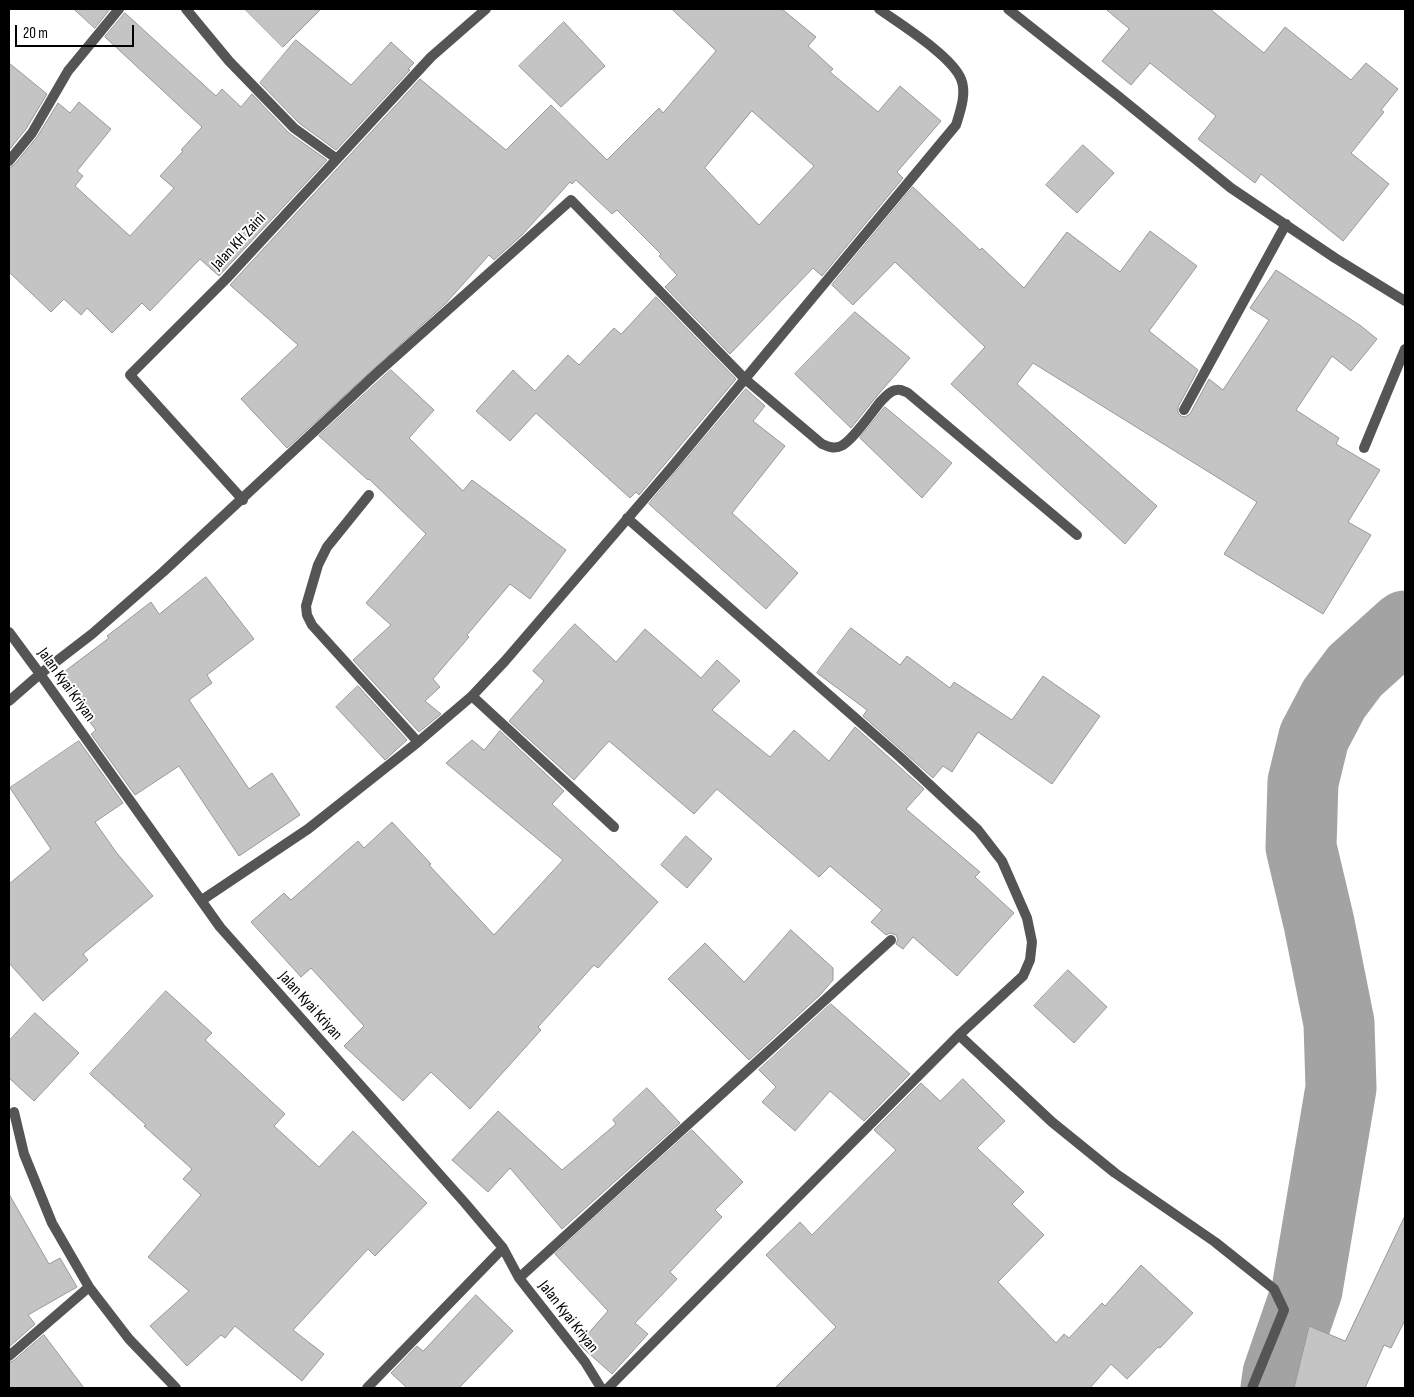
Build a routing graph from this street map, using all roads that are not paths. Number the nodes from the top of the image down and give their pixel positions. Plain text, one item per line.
1 (119, 9) edge
2 (186, 9) edge
3 (486, 9) edge
4 (879, 9) edge
5 (1008, 9) edge
6 (337, 159) junction
7 (9, 162) edge
8 (1286, 224) junction
9 (1405, 301) edge
10 (1405, 349) edge
11 (745, 379) junction
12 (1184, 410) dead end
13 (1364, 448) dead end
14 (369, 495) dead end
15 (243, 500) junction
16 (627, 518) junction
17 (1076, 535) dead end
18 (9, 632) edge
19 (40, 674) junction
20 (472, 696) junction
21 (9, 701) edge
22 (418, 742) junction
23 (614, 827) dead end
24 (202, 900) junction
25 (890, 940) dead end
26 (959, 1034) junction
27 (14, 1112) dead end
28 (503, 1248) junction
29 (519, 1278) junction
30 (89, 1287) junction
31 (9, 1356) edge
32 (176, 1388) edge
33 (367, 1388) edge
34 (601, 1388) edge
35 (608, 1388) edge
36 (1252, 1388) edge

1 - 7 street
2 - 6 street
3 - 6 street, Jalan KH Zaini
4 - 11 street
5 - 8 street
6 - 15 street, Jalan KH Zaini
8 - 9 street
8 - 12 street
10 - 13 street
11 - 15 street
11 - 16 street
11 - 17 street
14 - 22 street
15 - 19 street
16 - 20 street
16 - 26 street
18 - 19 street, Jalan Kyai Kriyan
19 - 21 street
19 - 24 street, Jalan Kyai Kriyan
20 - 22 street
20 - 23 street
22 - 24 street
24 - 28 street, Jalan Kyai Kriyan
25 - 29 street
26 - 35 street
26 - 36 street
27 - 30 street
28 - 29 street, Jalan Kyai Kriyan
28 - 33 street
29 - 34 street, Jalan Kyai Kriyan
30 - 31 street
30 - 32 street

